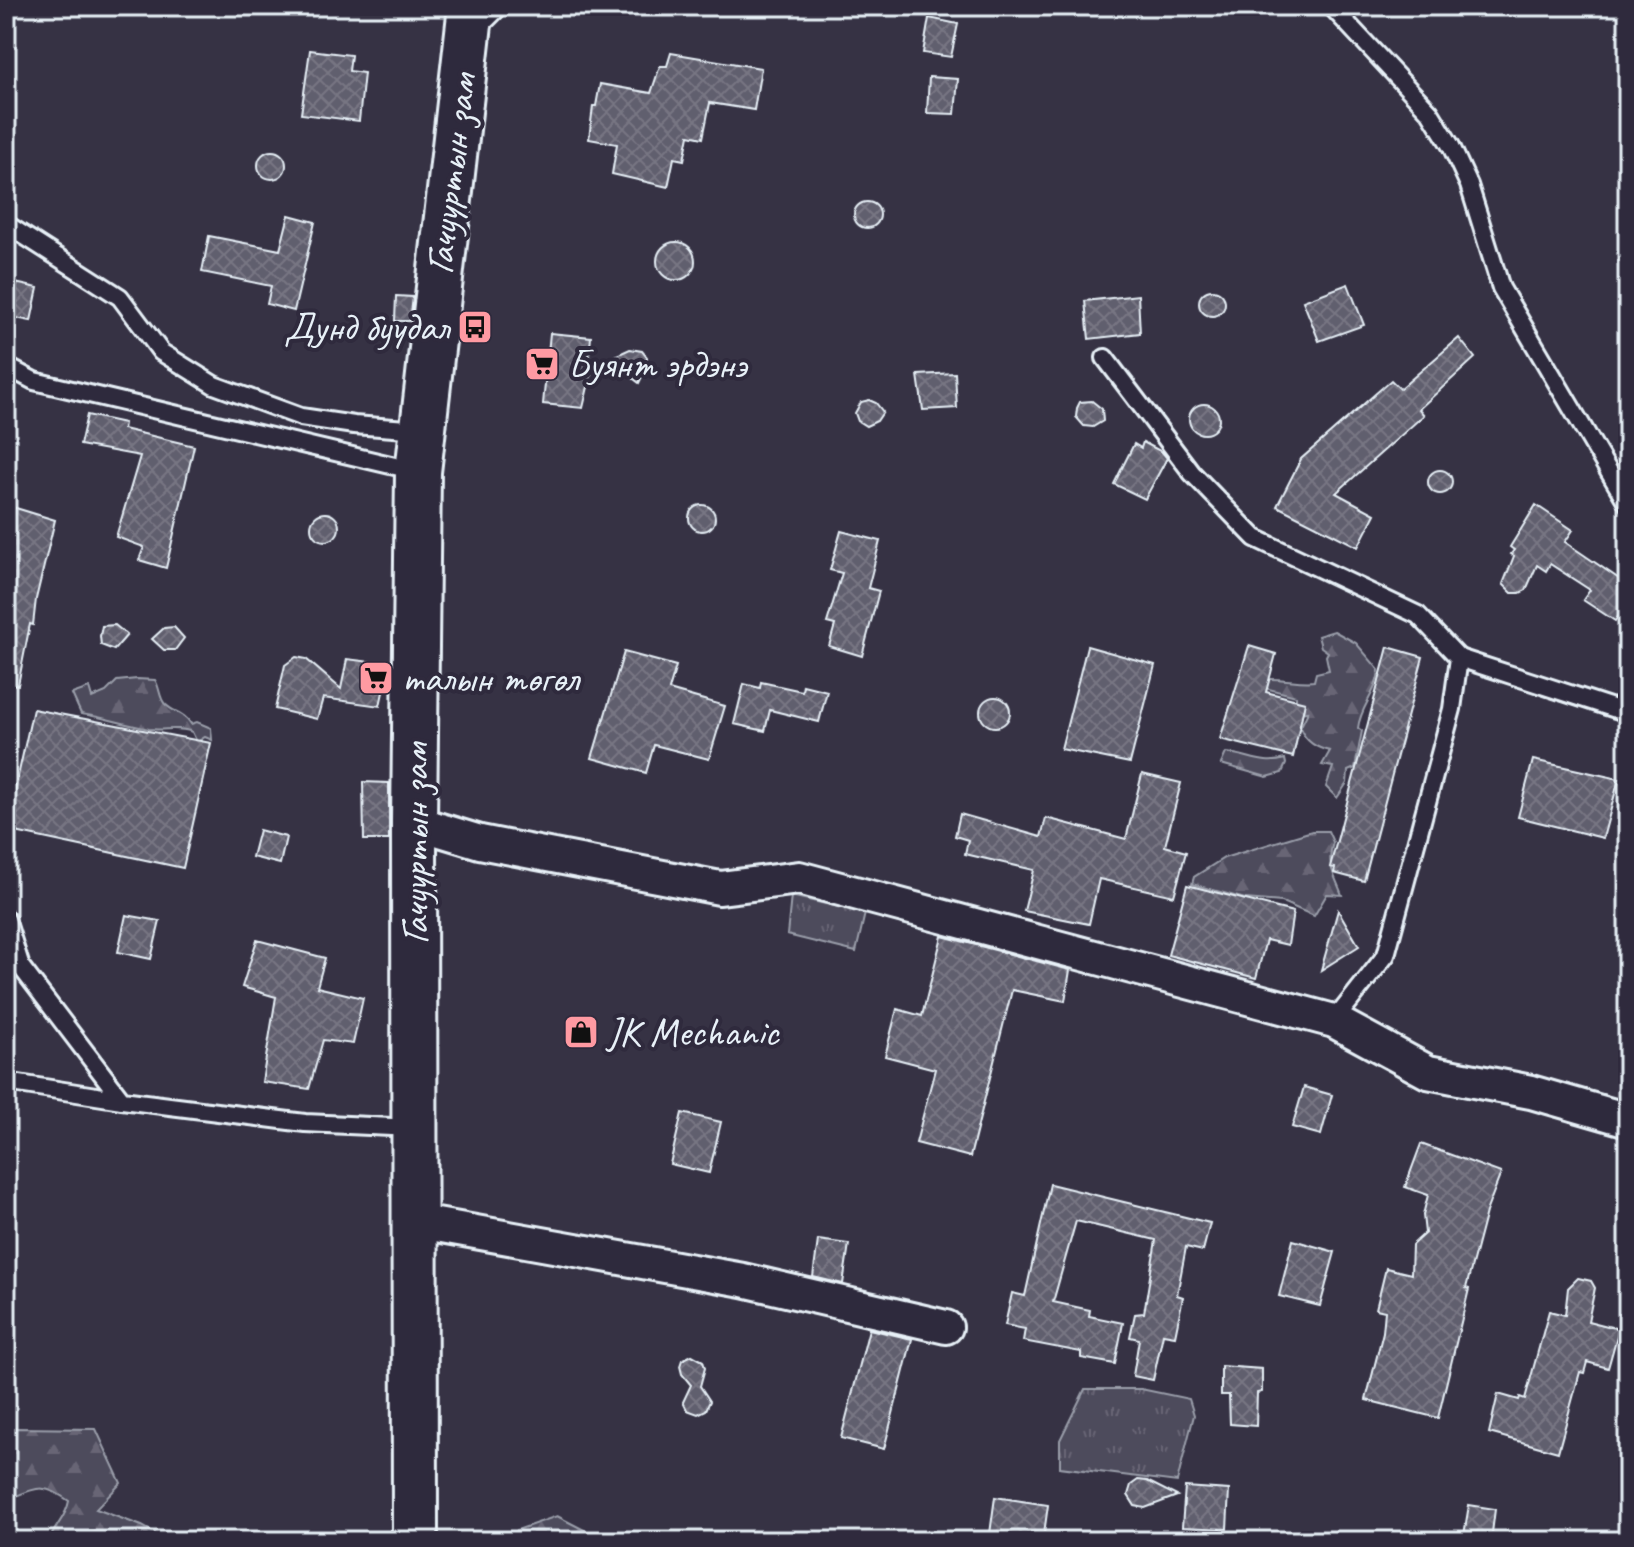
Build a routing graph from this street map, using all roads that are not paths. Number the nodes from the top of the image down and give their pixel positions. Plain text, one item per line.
1 (500, 6) edge
2 (1331, 6) edge
3 (469, 22) edge
4 (6, 224) edge
5 (1105, 358) dead end
6 (6, 366) edge
7 (419, 451) junction
8 (1628, 504) edge
9 (1459, 658) junction
10 (1628, 713) edge
11 (414, 822) junction
12 (6, 919) edge
13 (1334, 1021) junction
14 (6, 1082) edge
15 (122, 1100) junction
16 (1628, 1120) edge
17 (415, 1128) junction
18 (414, 1221) junction
19 (946, 1327) dead end
20 (415, 1541) edge

1 - 3 lane
2 - 8 lane
3 - 7 main road, Гачууртын зам
4 - 7 lane
5 - 9 lane
6 - 7 lane
7 - 11 main road, Гачууртын зам
9 - 10 lane
9 - 13 lane
11 - 13 street
11 - 17 main road, Гачууртын зам
12 - 15 lane
13 - 16 street
14 - 15 lane
15 - 17 lane
17 - 18 main road, Гачууртын зам
18 - 19 street
18 - 20 main road, Гачууртын зам

